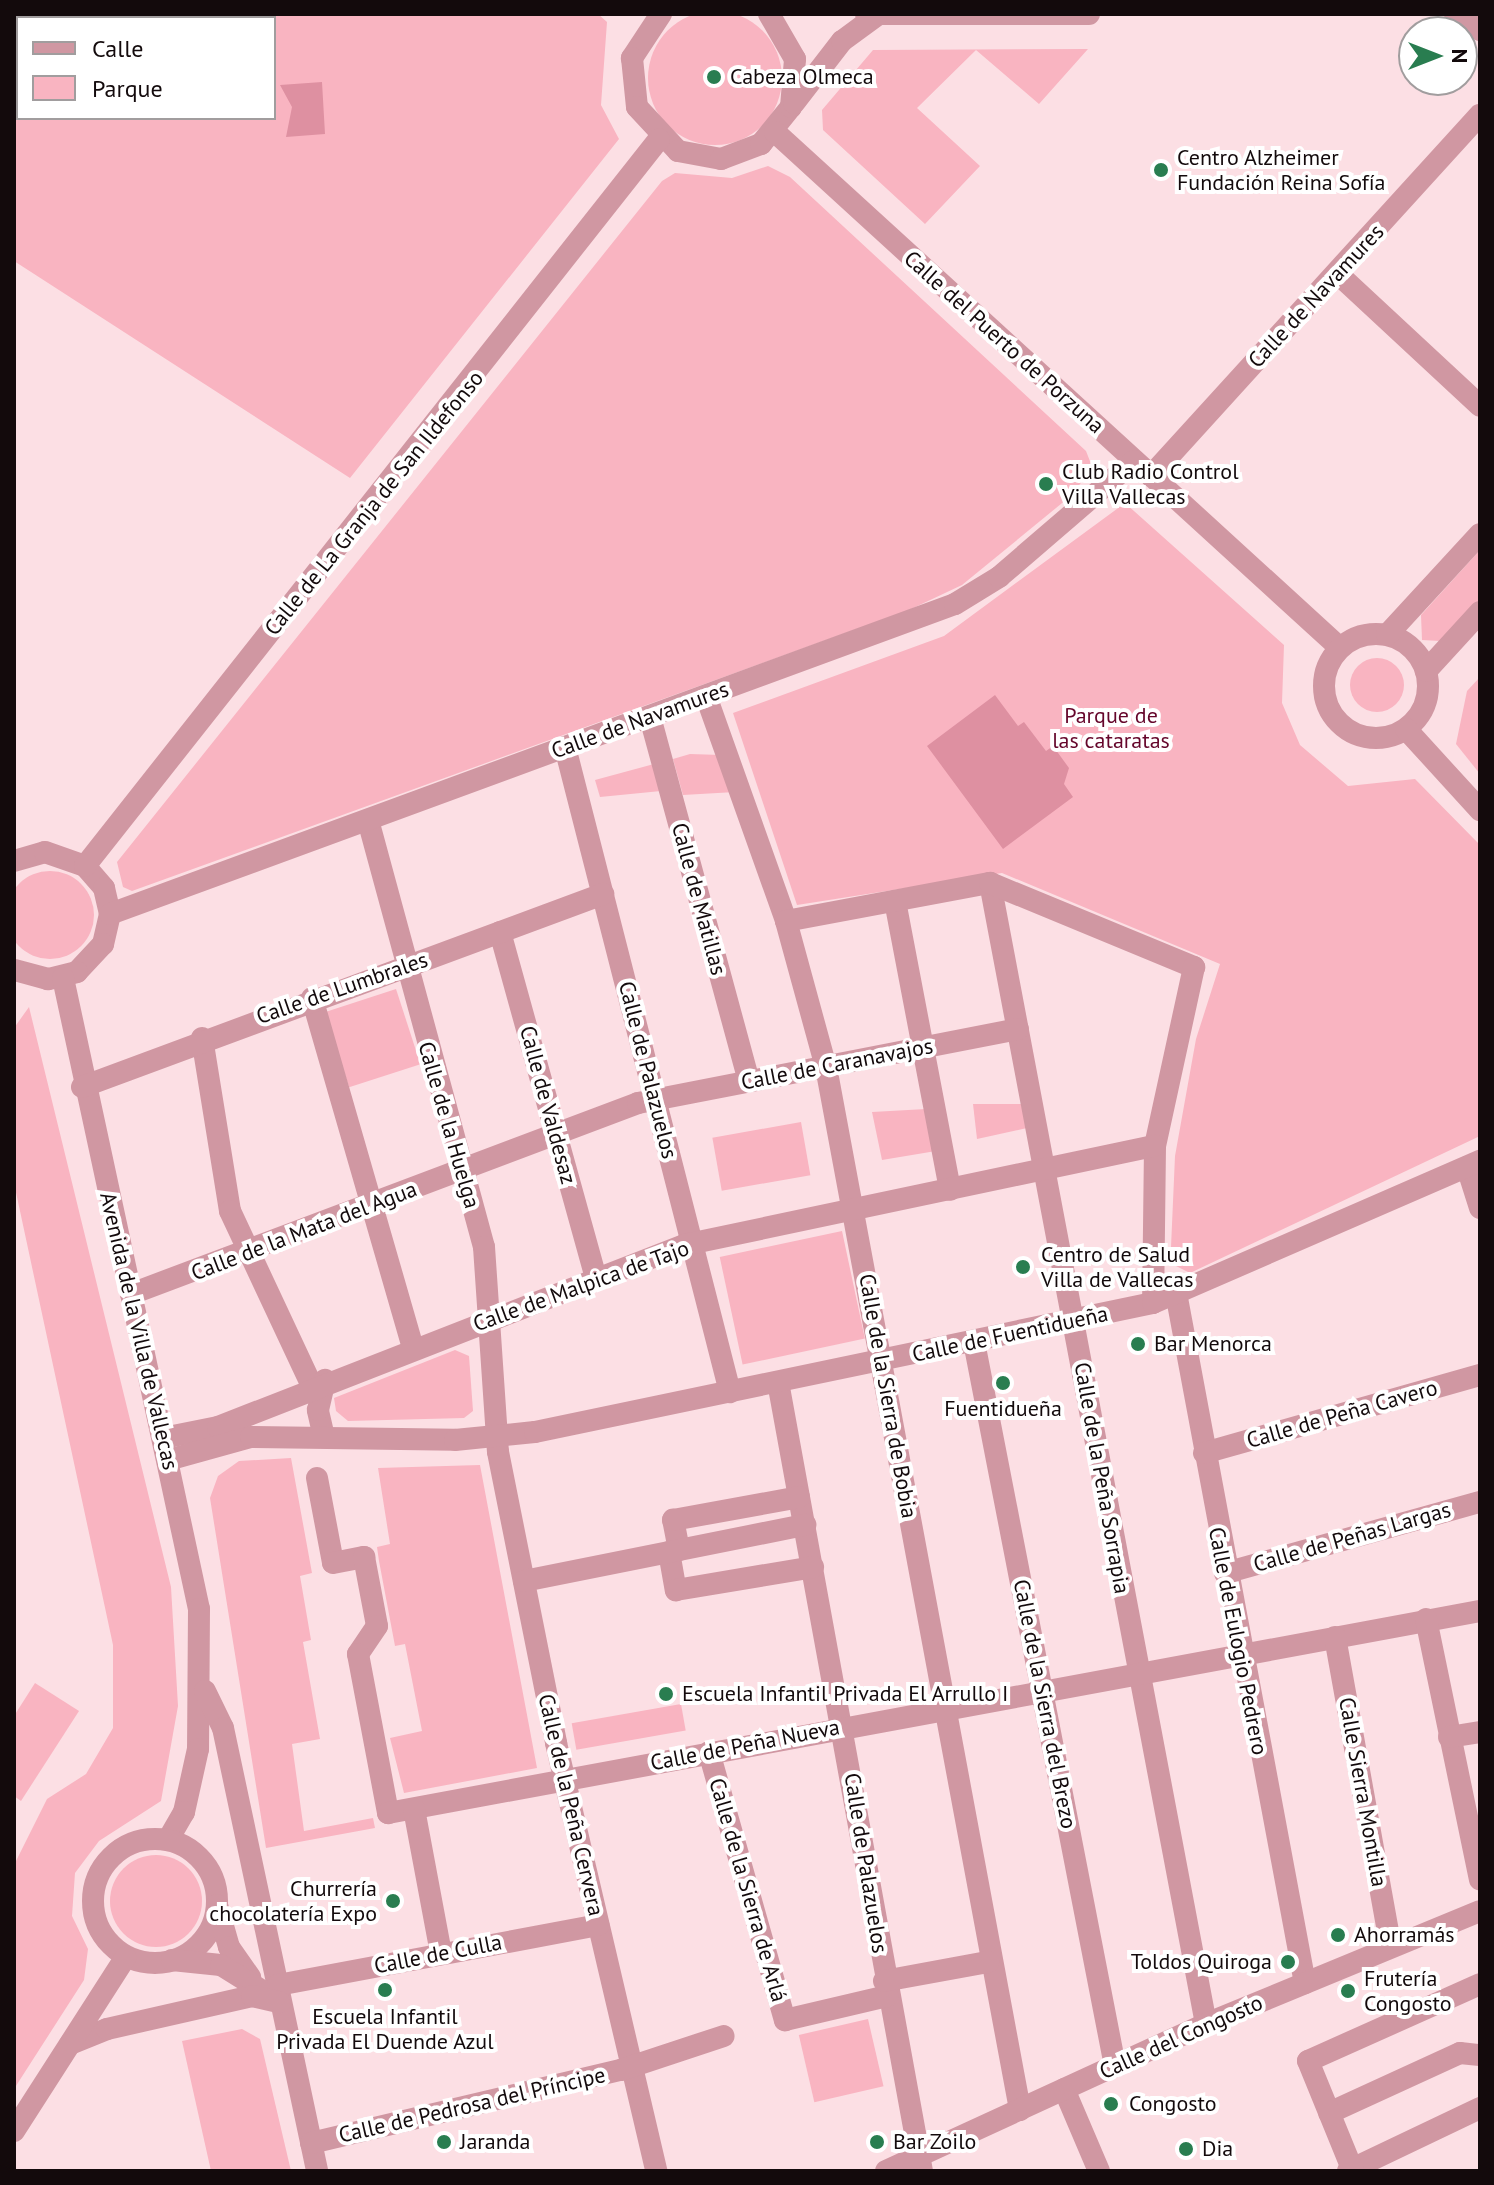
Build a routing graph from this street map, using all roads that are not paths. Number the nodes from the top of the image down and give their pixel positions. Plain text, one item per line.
1 (769, 14) edge
2 (847, 14) edge
3 (1089, 14) edge
4 (1455, 14) edge
5 (871, 15) edge
6 (654, 16) edge
7 (1480, 30) edge
8 (842, 41) junction
9 (791, 107) junction
10 (1480, 115) edge
11 (775, 132) junction
12 (659, 139) junction
13 (1338, 274) junction
14 (1480, 406) edge
15 (1142, 468) junction
16 (1480, 534) edge
17 (1480, 612) edge
18 (1387, 635) junction
19 (1340, 648) junction
20 (1426, 671) junction
21 (706, 696) junction
22 (650, 717) junction
23 (1406, 729) junction
24 (565, 747) junction
25 (1480, 810) edge
26 (368, 820) junction
27 (14, 861) edge
28 (85, 866) junction
29 (990, 883) junction
30 (603, 894) junction
31 (895, 901) junction
32 (110, 914) junction
33 (786, 921) junction
34 (500, 932) junction
35 (408, 966) junction
36 (14, 970) edge
37 (63, 978) junction
38 (312, 998) junction
39 (1018, 1029) junction
40 (202, 1038) junction
41 (923, 1048) junction
42 (826, 1067) junction
43 (749, 1081) junction
44 (82, 1087) junction
45 (656, 1099) junction
46 (556, 1135) junction
47 (1155, 1146) junction
48 (1473, 1164) edge
49 (1043, 1168) junction
50 (463, 1170) junction
51 (950, 1190) junction
52 (372, 1205) junction
53 (1480, 1208) edge
54 (852, 1211) junction
55 (692, 1243) junction
56 (251, 1251) junction
57 (596, 1278) junction
58 (131, 1294) junction
59 (1177, 1298) junction
60 (1153, 1303) junction
61 (489, 1319) junction
62 (1073, 1320) junction
63 (974, 1342) junction
64 (413, 1347) junction
65 (883, 1360) junction
66 (1480, 1375) edge
67 (778, 1382) junction
68 (319, 1384) junction
69 (730, 1392) junction
70 (218, 1427) junction
71 (497, 1436) junction
72 (251, 1437) junction
73 (324, 1437) junction
74 (163, 1438) junction
75 (1204, 1453) junction
76 (168, 1460) junction
77 (317, 1478) dead end
78 (799, 1497) junction
79 (1480, 1502) edge
80 (805, 1525) junction
81 (674, 1551) junction
82 (813, 1567) junction
83 (1225, 1573) junction
84 (524, 1581) junction
85 (1480, 1611) edge
86 (1426, 1619) junction
87 (1335, 1637) junction
88 (1240, 1656) junction
89 (1137, 1676) junction
90 (203, 1686) junction
91 (1043, 1692) junction
92 (942, 1708) junction
93 (844, 1726) junction
94 (1480, 1732) edge
95 (1449, 1737) junction
96 (709, 1752) junction
97 (565, 1779) junction
98 (414, 1809) junction
99 (169, 1838) junction
100 (1480, 1879) edge
101 (217, 1905) junction
102 (1480, 1911) edge
103 (598, 1925) junction
104 (1391, 1947) junction
105 (441, 1953) junction
106 (125, 1958) junction
107 (172, 1960) junction
108 (988, 1962) junction
109 (254, 1981) junction
110 (1305, 1983) junction
111 (1480, 1984) edge
112 (886, 1988) junction
113 (279, 1994) junction
114 (1206, 2024) junction
115 (724, 2036) dead end
116 (70, 2044) junction
117 (1476, 2053) edge
118 (631, 2063) junction
119 (1115, 2066) junction
120 (1064, 2089) junction
121 (1480, 2108) edge
122 (1020, 2110) junction
123 (1329, 2113) junction
124 (14, 2131) edge
125 (311, 2143) junction
126 (922, 2163) edge
127 (1351, 2170) edge
128 (317, 2171) edge
129 (656, 2171) edge
130 (886, 2171) edge
131 (1099, 2171) edge

1 - 9 street
2 - 8 street
3 - 5 street
4 - 7 street
5 - 8 street
6 - 12 street
8 - 9 street
9 - 11 street
10 - 13 street, Calle de Navamures
11 - 12 street
11 - 15 street, Calle del Puerto de Porzuna
12 - 28 street, Calle de La Granja de San Ildefonso
13 - 14 street
13 - 15 street, Calle de Navamures
15 - 19 street, Calle del Puerto de Porzuna
15 - 21 street, Calle de Navamures
16 - 18 street
17 - 20 street
18 - 19 street
18 - 20 street
19 - 23 street
20 - 23 street
21 - 22 street, Calle de Navamures
21 - 33 street, Calle de la Sierra de Bobia
22 - 24 street, Calle de Navamures
22 - 43 street, Calle de Matillas
23 - 25 street
24 - 26 street, Calle de Navamures
24 - 30 street, Calle de Palazuelos
26 - 32 street, Calle de Navamures
26 - 35 street, Calle de la Huelga
27 - 28 street
28 - 32 street
29 - 31 street
29 - 39 street, Calle de la Peña Sorrapia
29 - 47 street
30 - 34 street, Calle de Lumbrales
30 - 45 street, Calle de Palazuelos
31 - 33 street
31 - 41 street
32 - 37 street
33 - 42 street, Calle de la Sierra de Bobia
34 - 35 street, Calle de Lumbrales
34 - 46 street, Calle de Valdesaz
35 - 38 street, Calle de Lumbrales
35 - 50 street, Calle de la Huelga
36 - 37 street
37 - 44 street, Avenida de la Villa de Vallecas
38 - 40 street, Calle de Lumbrales
38 - 52 street
39 - 41 street, Calle de Caranavajos
39 - 49 street, Calle de la Peña Sorrapia
40 - 44 street, Calle de Lumbrales
40 - 56 street
41 - 42 street, Calle de Caranavajos
41 - 51 street
42 - 43 street, Calle de Caranavajos
42 - 54 street, Calle de la Sierra de Bobia
43 - 45 street, Calle de Caranavajos
44 - 58 street, Avenida de la Villa de Vallecas
45 - 46 street, Calle de la Mata del Agua
45 - 55 street, Calle de Palazuelos
46 - 50 street, Calle de la Mata del Agua
46 - 57 street, Calle de Valdesaz
47 - 49 street, Calle de Malpica de Tajo
47 - 60 street
48 - 53 street
48 - 59 street, Calle de Fuentidueña
49 - 51 street, Calle de Malpica de Tajo
49 - 62 street, Calle de la Peña Sorrapia
50 - 52 street, Calle de la Mata del Agua
50 - 61 street, Calle de la Huelga
51 - 54 street, Calle de Malpica de Tajo
52 - 56 street, Calle de la Mata del Agua
52 - 64 street
54 - 55 street, Calle de Malpica de Tajo
54 - 65 street, Calle de la Sierra de Bobia
55 - 57 street, Calle de Malpica de Tajo
55 - 69 street, Calle de Palazuelos
56 - 58 street, Calle de la Mata del Agua
56 - 68 street
57 - 61 street, Calle de Malpica de Tajo
58 - 74 street, Avenida de la Villa de Vallecas
59 - 60 street, Calle de Fuentidueña
59 - 75 street, Calle de Eulogio Pedrero
60 - 62 street, Calle de Fuentidueña
61 - 64 street, Calle de Malpica de Tajo
61 - 71 street, Calle de la Huelga
62 - 63 street, Calle de Fuentidueña
62 - 89 street, Calle de la Peña Sorrapia
63 - 65 street, Calle de Fuentidueña
63 - 91 street, Calle de la Sierra del Brezo
64 - 68 street, Calle de Malpica de Tajo
65 - 67 street, Calle de Fuentidueña
65 - 92 street, Calle de la Sierra de Bobia
66 - 75 street, Calle de Peña Cavero
67 - 69 street, Calle de Fuentidueña
67 - 78 street, Calle de Palazuelos
68 - 70 street, Calle de Malpica de Tajo
68 - 73 street
69 - 71 street, Calle de Fuentidueña
70 - 72 street, Calle de Fuentidueña
70 - 74 street, Calle de Malpica de Tajo
71 - 73 street, Calle de Fuentidueña
71 - 84 street, Calle de la Peña Cervera
72 - 73 street, Calle de Fuentidueña
72 - 76 street, Calle de Fuentidueña
74 - 76 street, Avenida de la Villa de Vallecas
75 - 83 street, Calle de Eulogio Pedrero
76 - 90 street, Avenida de la Villa de Vallecas
77 - 98 street, Calle de Peña Nueva
78 - 80 street, Calle de Palazuelos
78 - 81 street
79 - 83 street, Calle de Peñas Largas
80 - 81 street
80 - 82 street, Calle de Palazuelos
81 - 82 street
81 - 84 street
82 - 93 street, Calle de Palazuelos
83 - 88 street, Calle de Eulogio Pedrero
84 - 97 street, Calle de la Peña Cervera
85 - 86 street, Calle de Peña Nueva
86 - 87 street, Calle de Peña Nueva
86 - 95 street
87 - 88 street, Calle de Peña Nueva
87 - 104 street, Calle Sierra Montilla
88 - 89 street, Calle de Peña Nueva
88 - 110 street, Calle de Eulogio Pedrero
89 - 91 street, Calle de Peña Nueva
89 - 114 street, Calle de la Peña Sorrapia
90 - 99 street, Avenida de la Villa de Vallecas
90 - 113 street, Avenida de la Villa de Vallecas
91 - 92 street, Calle de Peña Nueva
91 - 119 street, Calle de la Sierra del Brezo
92 - 93 street, Calle de Peña Nueva
92 - 108 street, Calle de la Sierra de Bobia
93 - 96 street, Calle de Peña Nueva
93 - 112 street, Calle de Palazuelos
94 - 95 street
95 - 100 street
96 - 97 street, Calle de Peña Nueva
96 - 112 street, Calle de la Sierra de Arlá
97 - 98 street, Calle de Peña Nueva
97 - 103 street, Calle de la Peña Cervera
98 - 105 street
99 - 101 street
99 - 106 street
101 - 107 street
101 - 109 street
102 - 104 street, Calle del Congosto
103 - 105 street, Calle de Culla
103 - 118 street, Calle de la Peña Cervera
104 - 110 street, Calle del Congosto
105 - 113 street, Calle de Culla
106 - 107 street
106 - 116 street
107 - 109 street
108 - 112 street
108 - 122 street, Calle de la Sierra de Bobia
109 - 113 street
110 - 114 street, Calle del Congosto
111 - 123 street
112 - 126 street, Calle de Palazuelos
113 - 116 street, Calle de Culla
113 - 125 street, Avenida de la Villa de Vallecas
114 - 119 street, Calle del Congosto
115 - 118 street
116 - 124 street
117 - 123 street
118 - 125 street, Calle de Pedrosa del Príncipe
118 - 129 street, Calle de la Peña Cervera
119 - 120 street, Calle del Congosto
120 - 122 street, Calle del Congosto
120 - 131 street
121 - 127 street
122 - 126 street, Calle del Congosto
123 - 127 street
125 - 128 street, Avenida de la Villa de Vallecas
126 - 130 street, Calle del Congosto

